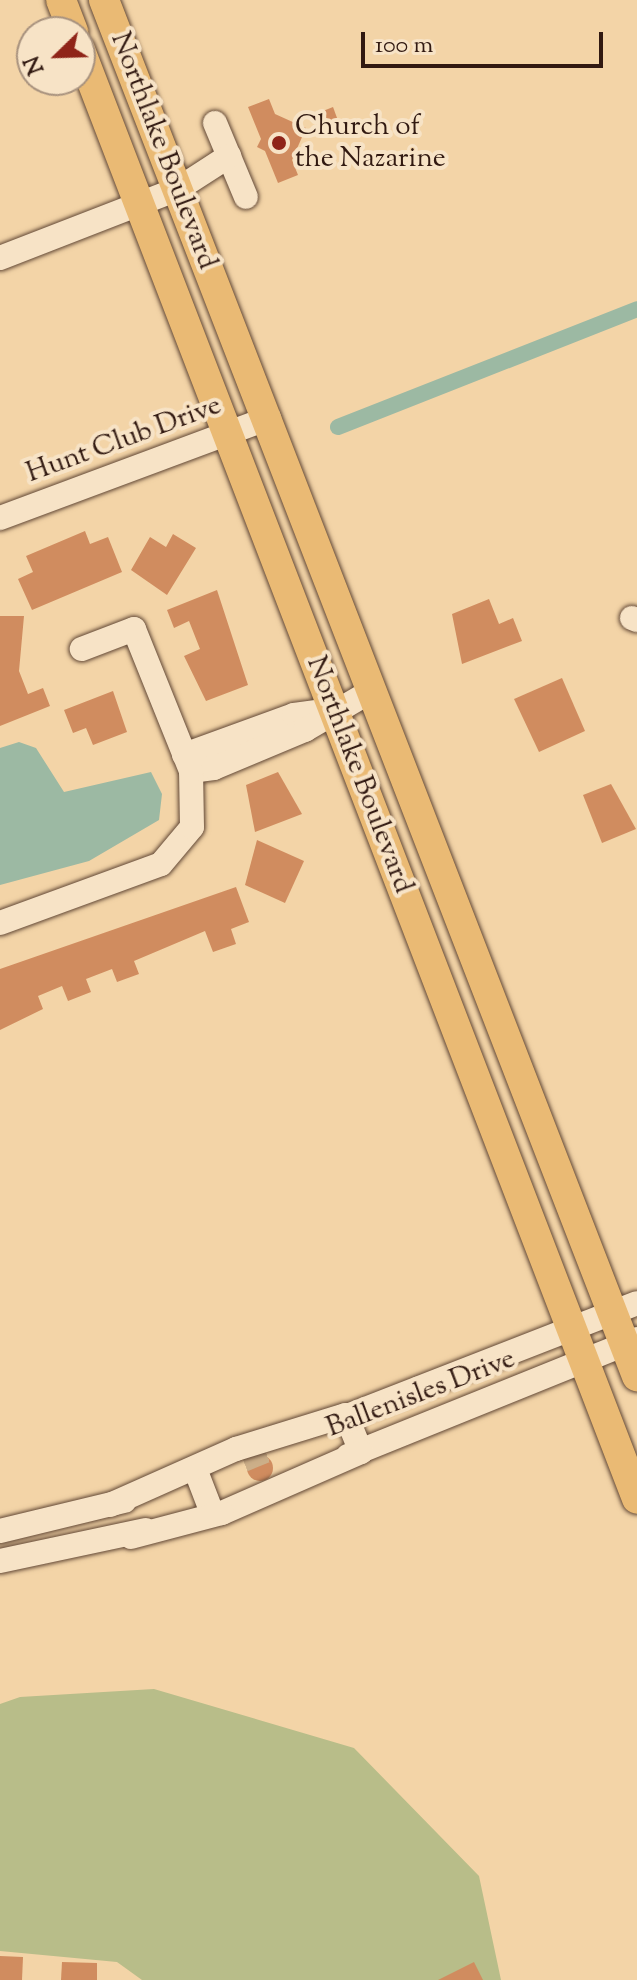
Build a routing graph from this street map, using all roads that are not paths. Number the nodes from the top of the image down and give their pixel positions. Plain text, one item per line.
1 (104, 0) edge
2 (96, 92) edge
3 (215, 123) dead end
4 (229, 156) junction
5 (178, 189) junction
6 (246, 197) dead end
7 (138, 204) junction
8 (0, 258) edge
9 (269, 418) junction
10 (228, 433) junction
11 (0, 518) edge
12 (82, 649) dead end
13 (373, 690) junction
14 (334, 709) junction
15 (187, 763) junction
16 (0, 923) edge
17 (625, 1307) edge
18 (573, 1330) junction
19 (631, 1341) edge
20 (584, 1360) junction
21 (637, 1376) edge
22 (346, 1415) junction
23 (268, 1450) tunnel mouth
24 (361, 1452) junction
25 (243, 1460) tunnel mouth
26 (277, 1478) tunnel mouth
27 (199, 1479) junction
28 (254, 1487) tunnel mouth
29 (637, 1499) edge
30 (110, 1505) junction
31 (209, 1505) junction
32 (0, 1531) edge
33 (131, 1537) junction
34 (0, 1561) edge

1 - 5 main road, Northlake Boulevard
2 - 7 main road, Northlake Boulevard
3 - 4 street
4 - 5 street
4 - 6 street
5 - 7 street
5 - 9 main road, Northlake Boulevard
7 - 8 street
7 - 10 main road, Northlake Boulevard
9 - 10 street, Hunt Club Drive
9 - 13 main road, Northlake Boulevard
10 - 11 street, Hunt Club Drive
10 - 14 main road, Northlake Boulevard
12 - 15 street
13 - 14 street
13 - 17 main road, Northlake Boulevard
14 - 15 street
14 - 18 main road, Northlake Boulevard
15 - 16 street
17 - 18 street, Ballenisles Drive
17 - 19 main road, Northlake Boulevard
18 - 20 main road, Northlake Boulevard
18 - 22 street, Ballenisles Drive
19 - 20 street, Ballenisles Drive
19 - 21 main road, Northlake Boulevard
20 - 24 street, Ballenisles Drive
20 - 29 main road, Northlake Boulevard
22 - 23 street, Ballenisles Drive
22 - 24 street
22 - 30 street
24 - 26 street, Ballenisles Drive
24 - 33 street
25 - 27 street
27 - 30 street
27 - 31 street
28 - 31 street
30 - 32 street
31 - 33 street
33 - 34 street

